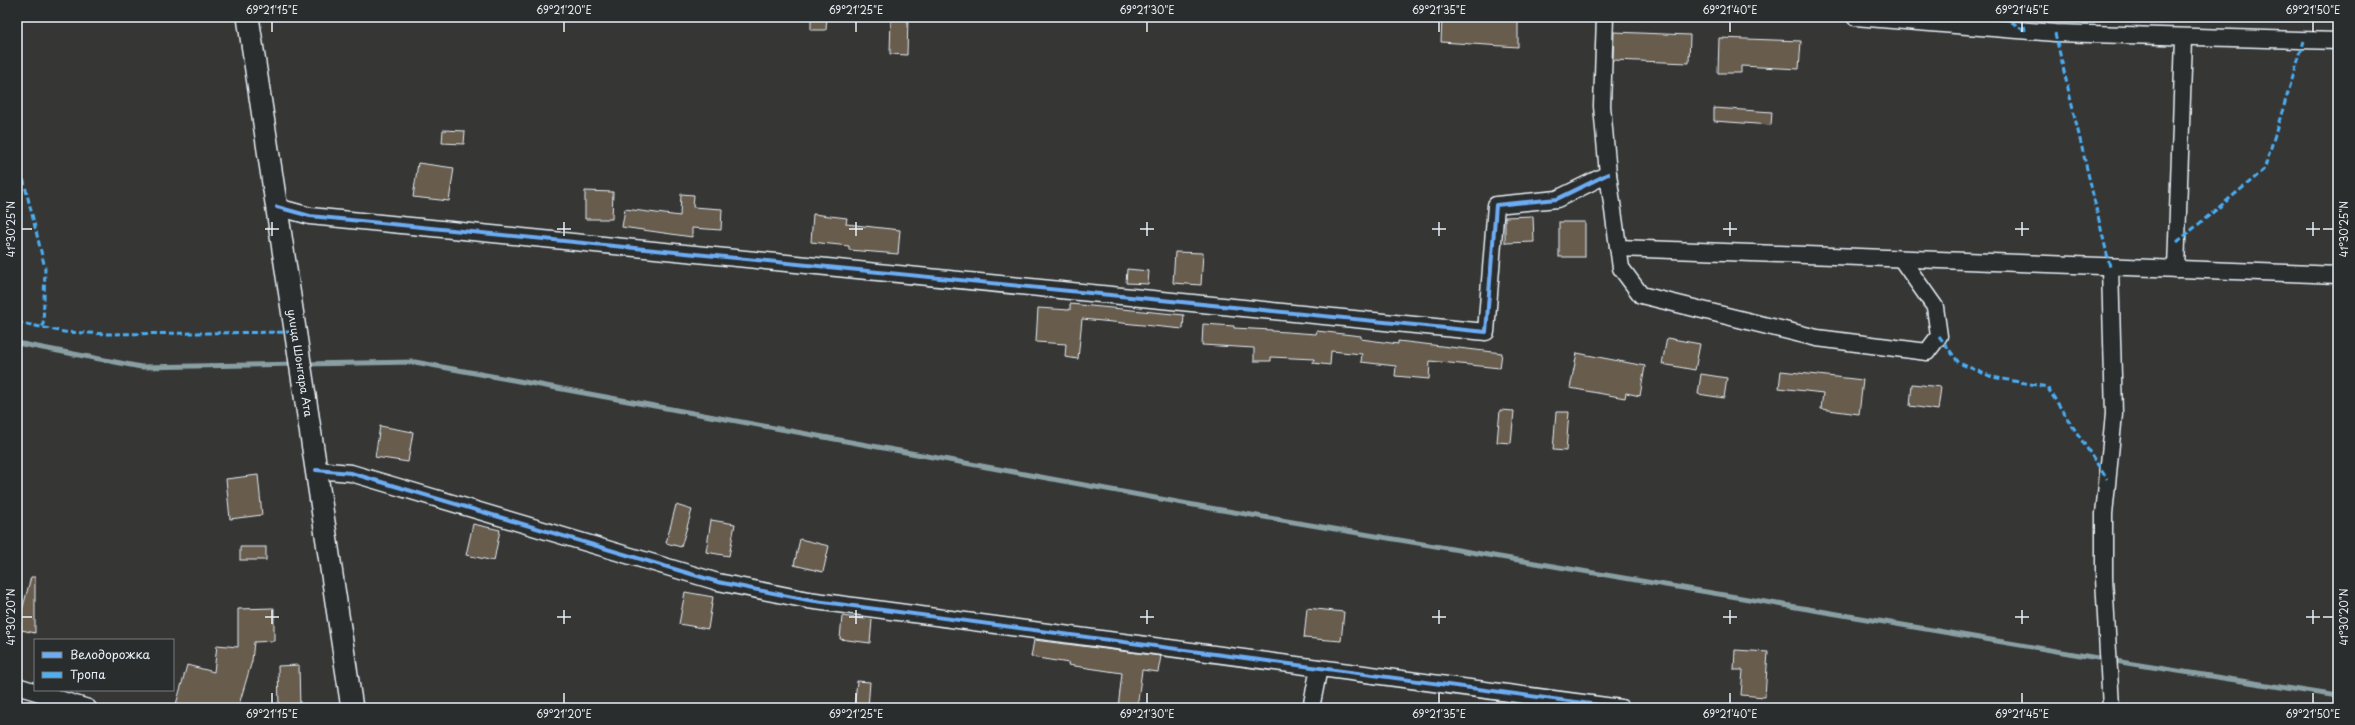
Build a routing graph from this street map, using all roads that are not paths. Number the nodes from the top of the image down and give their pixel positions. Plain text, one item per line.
1 (248, 17) edge
2 (1605, 17) edge
3 (1856, 17) edge
4 (2184, 38) junction
5 (2338, 42) edge
6 (1608, 174) junction
7 (277, 208) junction
8 (1618, 248) junction
9 (1902, 260) junction
10 (2110, 267) junction
11 (2176, 269) junction
12 (2338, 275) edge
13 (316, 470) junction
14 (1319, 668) junction
15 (17, 686) edge
16 (88, 708) edge
17 (352, 708) edge
18 (1311, 708) edge
19 (1620, 708) edge
20 (2111, 708) edge

1 - 7 main road, улица Шонгара Ата
2 - 6 street
3 - 4 street
4 - 5 street
4 - 11 street
6 - 7 street
6 - 8 street
7 - 13 main road, улица Шонгара Ата
8 - 9 street
8 - 9 street
9 - 10 street
10 - 11 street
10 - 20 street
11 - 12 street
13 - 14 street
13 - 17 main road, улица Шонгара Ата
14 - 18 street
14 - 19 street
15 - 16 street

